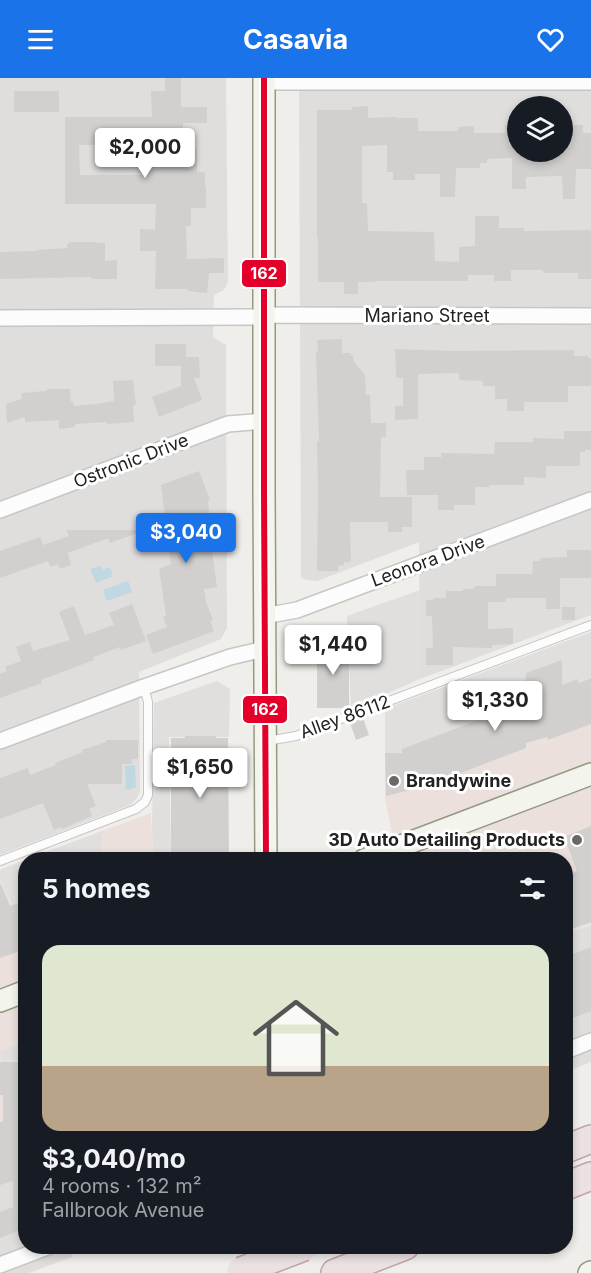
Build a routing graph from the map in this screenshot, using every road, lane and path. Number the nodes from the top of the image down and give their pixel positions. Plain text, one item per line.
1 (264, 80) edge
2 (591, 82) edge
3 (264, 316) junction
4 (591, 316) edge
5 (0, 318) edge
6 (264, 421) junction
7 (591, 500) edge
8 (0, 510) edge
9 (264, 616) junction
10 (591, 625) edge
11 (264, 649) junction
12 (144, 687) junction
13 (0, 741) edge
14 (265, 741) junction
15 (591, 774) edge
16 (24, 852) edge
17 (266, 852) edge
18 (385, 852) edge
19 (18, 854) edge
20 (0, 861) edge
21 (18, 994) edge
22 (0, 1001) edge
23 (591, 1041) edge
24 (573, 1048) edge
25 (591, 1139) edge
26 (573, 1146) edge
27 (591, 1176) edge
28 (573, 1183) edge
29 (29, 1254) edge
30 (269, 1254) edge
31 (286, 1254) edge
32 (384, 1254) edge
33 (0, 1265) edge
34 (238, 1272) edge
35 (268, 1273) edge
36 (335, 1273) edge

1 - 2 street
1 - 3 main road
3 - 4 street, Mariano Street
3 - 5 street, Mariano Street
3 - 6 main road
6 - 8 street, Ostronic Drive
6 - 9 main road
7 - 9 street, Leonora Drive
9 - 11 main road
10 - 14 lane, Alley 86112
11 - 12 street
11 - 14 main road
12 - 13 street
12 - 16 lane
14 - 17 main road
15 - 18 main road
19 - 20 lane
21 - 22 main road
23 - 24 street
25 - 26 highway
27 - 28 highway
29 - 33 street
30 - 35 main road
31 - 34 highway, bridge
32 - 36 highway

